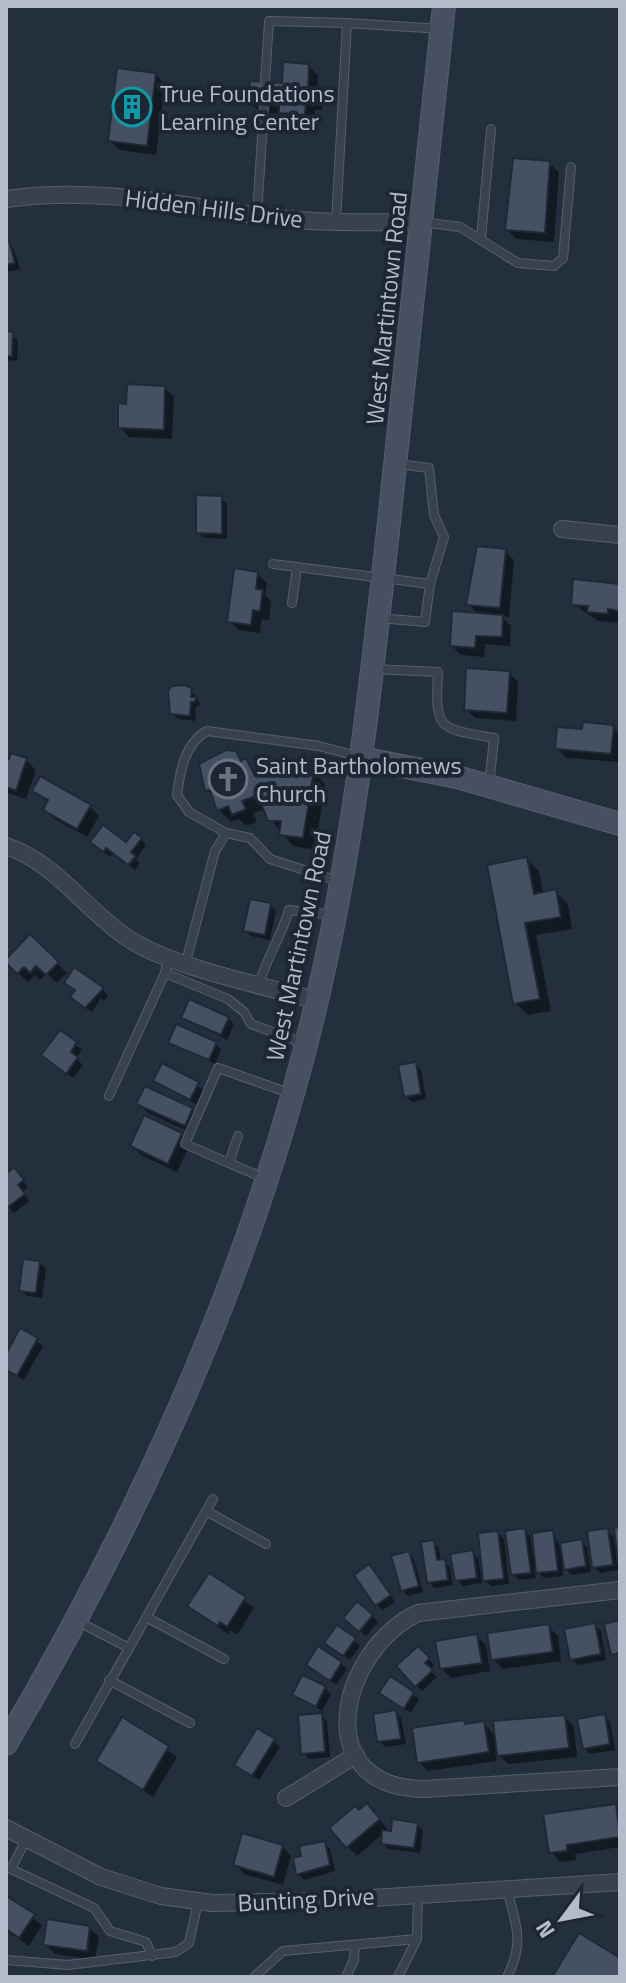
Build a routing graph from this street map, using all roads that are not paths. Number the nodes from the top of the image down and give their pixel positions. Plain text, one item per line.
1 (444, 6) edge
2 (347, 23) junction
3 (442, 29) junction
4 (265, 82) dead end
5 (264, 105) dead end
6 (491, 129) dead end
7 (571, 167) dead end
8 (6, 199) edge
9 (257, 216) junction
10 (336, 222) junction
11 (421, 222) junction
12 (481, 238) junction
13 (395, 463) junction
14 (562, 529) dead end
15 (620, 535) edge
16 (273, 564) dead end
17 (297, 567) junction
18 (383, 577) junction
19 (430, 584) junction
20 (292, 603) dead end
21 (378, 618) junction
22 (372, 669) junction
23 (361, 758) junction
24 (489, 786) junction
25 (620, 824) edge
26 (226, 833) junction
27 (6, 846) edge
28 (342, 883) junction
29 (336, 915) junction
30 (186, 962) junction
31 (167, 965) junction
32 (259, 984) junction
33 (317, 1001) junction
34 (306, 1044) junction
35 (292, 1094) junction
36 (109, 1096) dead end
37 (238, 1136) dead end
38 (229, 1163) junction
39 (266, 1180) junction
40 (213, 1499) dead end
41 (206, 1511) junction
42 (266, 1544) dead end
43 (620, 1590) edge
44 (146, 1617) junction
45 (76, 1620) junction
46 (127, 1647) junction
47 (224, 1659) dead end
48 (109, 1680) junction
49 (190, 1723) dead end
50 (6, 1744) edge
51 (75, 1744) dead end
52 (356, 1755) junction
53 (620, 1777) edge
54 (286, 1798) dead end
55 (6, 1828) edge
56 (26, 1840) junction
57 (620, 1882) edge
58 (507, 1888) junction
59 (418, 1894) junction
60 (198, 1902) junction
61 (417, 1939) junction
62 (355, 1945) junction
63 (152, 1956) junction
64 (6, 1960) edge
65 (59, 1965) junction
66 (58, 1977) edge
67 (254, 1977) edge
68 (346, 1977) edge
69 (398, 1977) edge
70 (507, 1977) edge

1 - 3 main road, West Martintown Road
2 - 3 lane
2 - 4 lane
2 - 10 lane
3 - 11 main road, West Martintown Road
5 - 9 lane
6 - 12 lane
7 - 12 lane
8 - 9 street, Hidden Hills Drive
9 - 10 street, Hidden Hills Drive
10 - 11 street, Hidden Hills Drive
11 - 12 lane
11 - 13 main road, West Martintown Road
13 - 18 main road, West Martintown Road
13 - 19 lane
14 - 15 street
16 - 17 lane
17 - 18 lane
17 - 20 lane
18 - 19 lane
18 - 21 main road, West Martintown Road
19 - 21 lane
21 - 22 main road, West Martintown Road
22 - 23 main road, West Martintown Road
22 - 24 lane
23 - 24 main road
23 - 26 lane
23 - 28 main road, West Martintown Road
24 - 25 main road
26 - 28 lane
26 - 30 lane
27 - 31 street
28 - 29 main road, West Martintown Road
29 - 32 lane
29 - 33 main road, West Martintown Road
30 - 31 street
30 - 32 street
31 - 34 lane
31 - 36 lane
32 - 33 street
33 - 34 main road, West Martintown Road
34 - 35 main road, West Martintown Road
35 - 38 lane
35 - 39 main road, West Martintown Road
37 - 38 lane
38 - 39 lane
39 - 45 main road, West Martintown Road
40 - 41 lane
41 - 42 lane
41 - 44 lane
43 - 52 street
44 - 46 lane
44 - 47 lane
45 - 46 lane
45 - 50 main road, West Martintown Road
46 - 48 lane
48 - 49 lane
48 - 51 lane
52 - 53 street
52 - 54 street
55 - 56 street, Bunting Drive
56 - 60 street, Bunting Drive
56 - 63 lane
57 - 58 street, Bunting Drive
58 - 59 street, Bunting Drive
58 - 70 lane
59 - 60 street, Bunting Drive
59 - 61 lane
60 - 63 lane
61 - 62 lane
61 - 69 lane
62 - 67 lane
62 - 68 lane
63 - 65 lane
64 - 65 lane
65 - 66 lane

